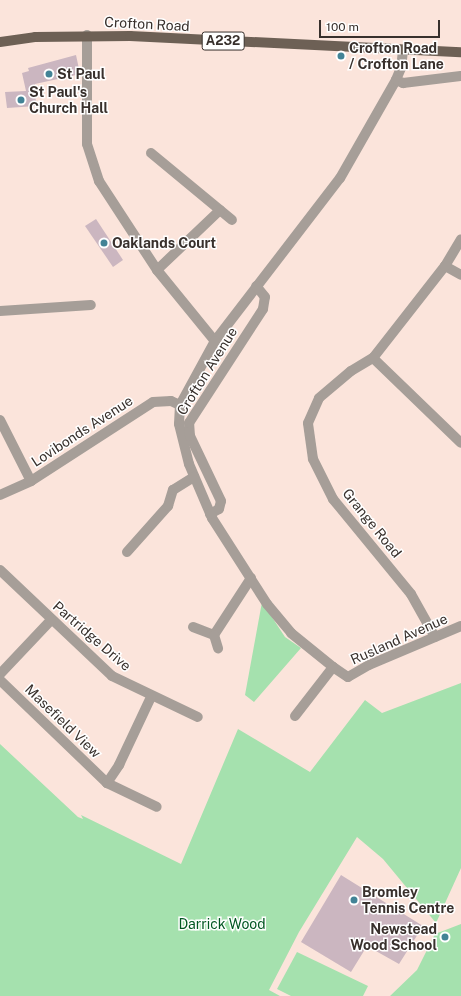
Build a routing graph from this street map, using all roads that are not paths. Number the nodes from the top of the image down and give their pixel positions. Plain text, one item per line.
1 (87, 35) junction
2 (0, 42) edge
3 (403, 50) junction
4 (461, 52) edge
5 (461, 76) edge
6 (396, 80) junction
7 (151, 153) dead end
8 (220, 210) junction
9 (232, 220) dead end
10 (461, 239) edge
11 (446, 266) junction
12 (157, 270) junction
13 (461, 275) edge
14 (256, 286) junction
15 (91, 305) dead end
16 (0, 311) edge
17 (215, 341) junction
18 (374, 358) junction
19 (180, 405) junction
20 (0, 420) edge
21 (461, 443) edge
22 (194, 477) junction
23 (31, 481) junction
24 (0, 496) edge
25 (210, 514) junction
26 (127, 552) dead end
27 (0, 570) edge
28 (251, 578) junction
29 (51, 620) junction
30 (461, 626) edge
31 (193, 627) dead end
32 (214, 635) junction
33 (435, 637) junction
34 (218, 648) dead end
35 (333, 667) junction
36 (0, 674) edge
37 (348, 677) joint
38 (0, 680) edge
39 (151, 697) junction
40 (295, 716) dead end
41 (198, 717) dead end
42 (107, 783) junction
43 (157, 807) dead end

1 - 2 main road, Crofton Road / A232
1 - 3 main road, Crofton Road / A232
1 - 12 street
3 - 4 main road, Crofton Road / A232
3 - 6 street, Crofton Avenue
5 - 6 street
6 - 14 street, Crofton Avenue
7 - 8 street
8 - 9 street
8 - 12 street
10 - 11 street, Grange Road
11 - 13 street
11 - 18 street, Grange Road
12 - 17 street
14 - 17 street, Crofton Avenue
14 - 25 street, Crofton Avenue
15 - 16 street
17 - 19 street, Crofton Avenue
18 - 21 street
18 - 33 street, Grange Road
19 - 22 street, Crofton Avenue
19 - 23 street, Lovibonds Avenue
20 - 23 street
22 - 25 street, Crofton Avenue
22 - 26 street
23 - 24 street, Lovibonds Avenue
25 - 28 street, Crofton Avenue
27 - 29 street, Partridge Drive
28 - 32 street
28 - 35 street, Crofton Avenue
29 - 36 street
29 - 39 street, Partridge Drive
30 - 33 street, Rusland Avenue
31 - 32 street
32 - 34 street
33 - 37 street, Rusland Avenue
35 - 37 street, Crofton Avenue
35 - 40 street
38 - 42 street, Masefield View
39 - 41 street, Partridge Drive
39 - 42 street
42 - 43 street, Masefield View

